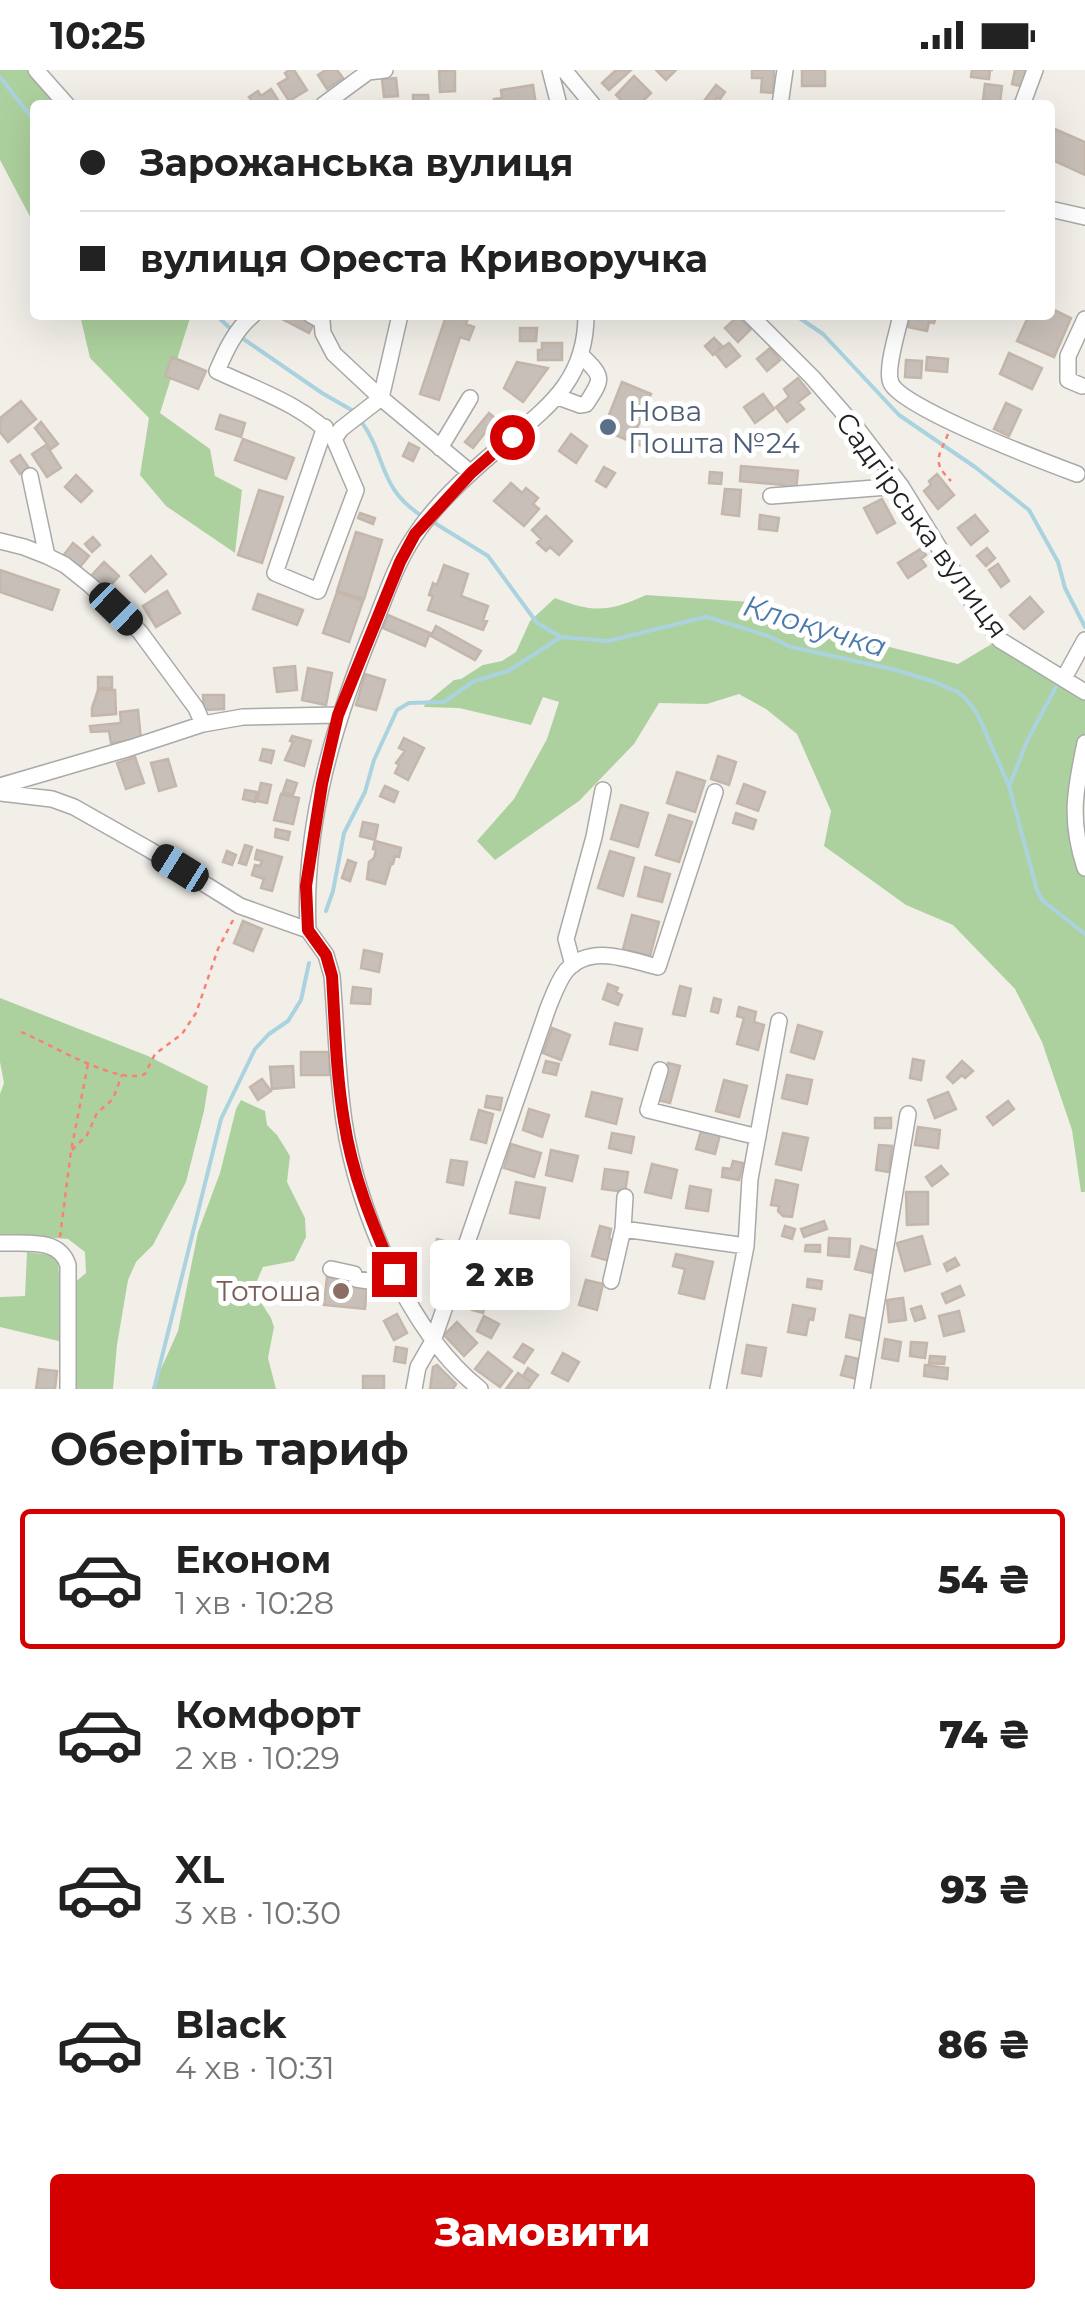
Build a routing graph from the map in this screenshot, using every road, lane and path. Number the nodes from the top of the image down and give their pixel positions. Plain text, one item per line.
1 (36, 70) edge
2 (550, 70) edge
3 (564, 70) edge
4 (785, 70) edge
5 (1036, 70) edge
6 (373, 71) edge
7 (63, 100) edge
8 (330, 100) edge
9 (558, 100) edge
10 (590, 100) edge
11 (781, 100) edge
12 (1024, 100) edge
13 (1055, 210) edge
14 (1085, 217) edge
15 (1085, 319) edge
16 (247, 320) edge
17 (320, 320) edge
18 (397, 320) edge
19 (586, 320) edge
20 (755, 320) edge
21 (900, 320) edge
22 (581, 354) junction
23 (1082, 386) dead end
24 (558, 397) junction
25 (470, 398) dead end
26 (377, 401) junction
27 (334, 432) junction
28 (945, 442) dead end
29 (440, 448) junction
30 (471, 473) junction
31 (1077, 474) dead end
32 (30, 476) dead end
33 (952, 481) dead end
34 (901, 486) junction
35 (771, 496) dead end
36 (0, 542) edge
37 (48, 556) junction
38 (1085, 640) edge
39 (1064, 678) junction
40 (1085, 692) edge
41 (338, 715) junction
42 (203, 724) junction
43 (1085, 743) edge
44 (0, 786) edge
45 (602, 790) dead end
46 (714, 792) dead end
47 (0, 794) edge
48 (1085, 868) edge
49 (240, 906) junction
50 (308, 930) junction
51 (573, 965) junction
52 (779, 1021) dead end
53 (21, 1032) dead end
54 (88, 1064) junction
55 (660, 1070) dead end
56 (122, 1074) junction
57 (908, 1114) dead end
58 (758, 1138) junction
59 (72, 1151) junction
60 (625, 1197) dead end
61 (623, 1229) junction
62 (0, 1244) edge
63 (746, 1246) junction
64 (58, 1249) junction
65 (331, 1269) dead end
66 (610, 1281) dead end
67 (400, 1286) junction
68 (433, 1341) junction
69 (68, 1389) edge
70 (414, 1389) edge
71 (480, 1389) edge
72 (718, 1389) edge
73 (862, 1389) edge

1 - 7 street
2 - 9 street
3 - 10 street
4 - 11 street
5 - 12 street
6 - 8 street
13 - 14 street
15 - 23 street
16 - 27 street
17 - 26 street
18 - 26 street
19 - 22 street
20 - 34 street, Садгірська вулиця
21 - 31 street
22 - 24 street
22 - 24 street
24 - 30 street
25 - 29 street
26 - 27 street
26 - 29 street
27 - 27 street
28 - 33 path
29 - 30 street
30 - 41 street
32 - 37 street
34 - 35 street
34 - 39 street, Садгірська вулиця
36 - 37 street
37 - 42 street
38 - 39 street
39 - 40 street, Садгірська вулиця
41 - 42 street
41 - 50 street
42 - 44 street
43 - 48 street
45 - 51 street
46 - 51 street
47 - 49 street
49 - 50 street
49 - 56 path
50 - 67 street
51 - 68 street
52 - 58 street
53 - 54 path
54 - 56 path
54 - 59 path
55 - 58 street
56 - 59 path
57 - 73 street
58 - 63 street
59 - 64 path
60 - 61 street
61 - 63 street
61 - 66 street
62 - 64 street
63 - 72 street
64 - 69 street
65 - 67 street
67 - 68 street
68 - 70 street
68 - 71 street

